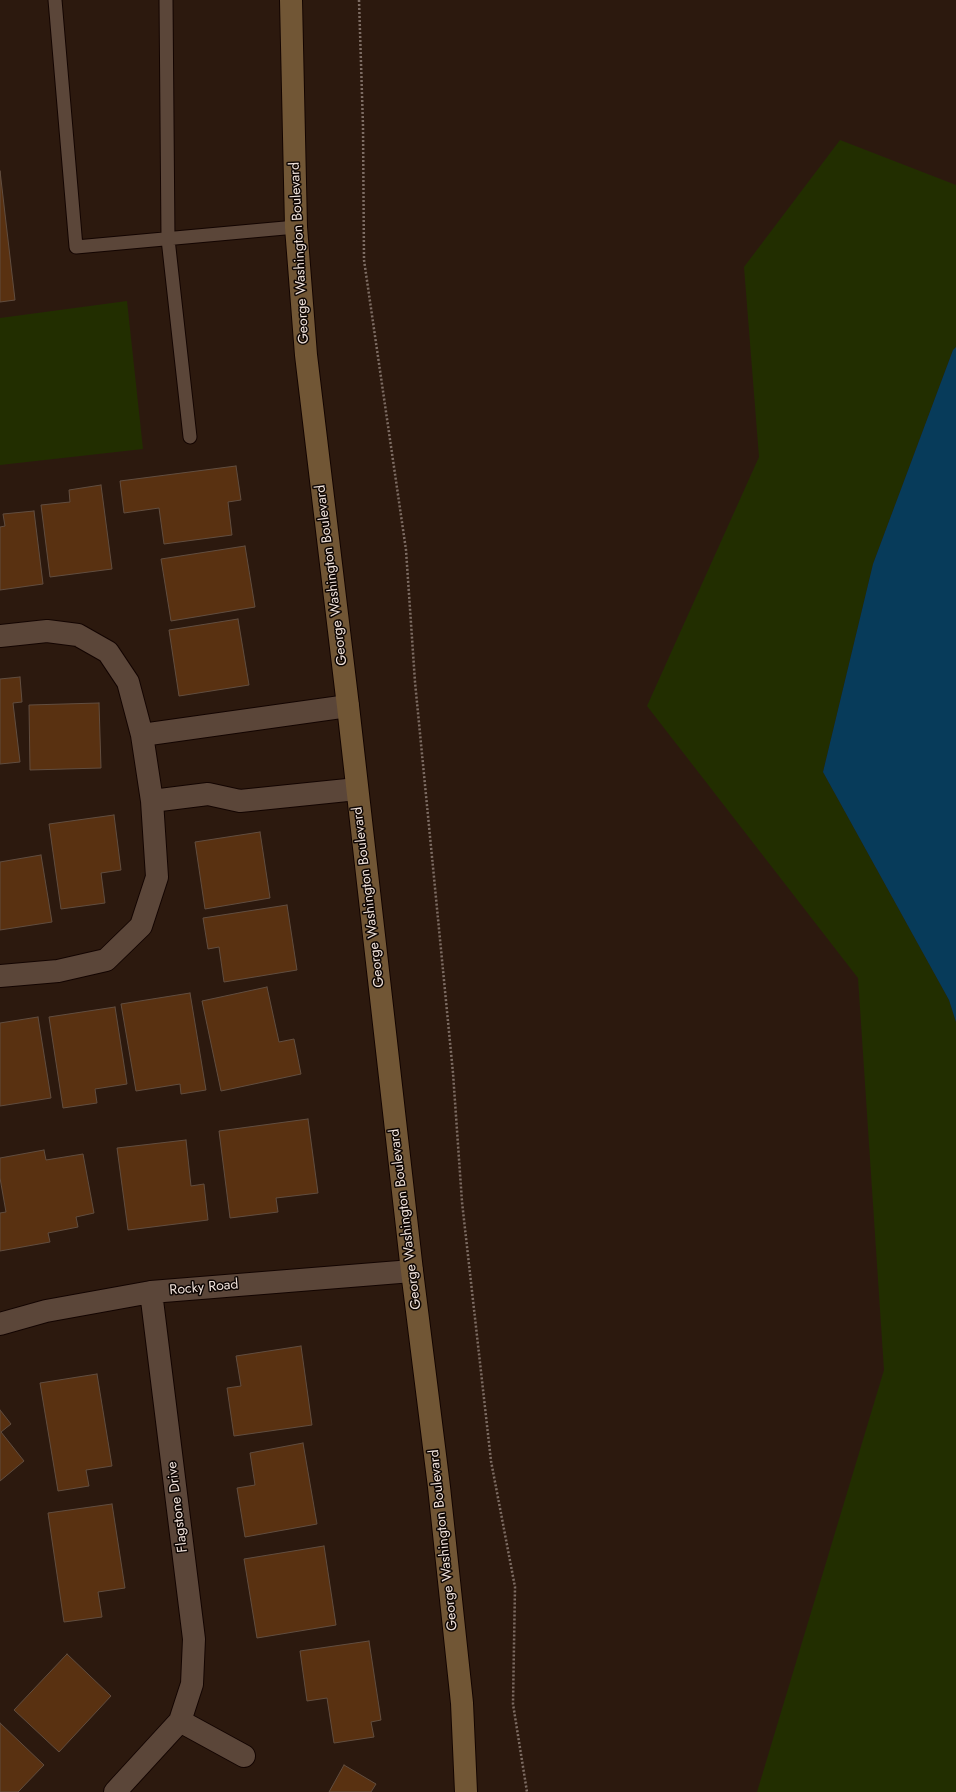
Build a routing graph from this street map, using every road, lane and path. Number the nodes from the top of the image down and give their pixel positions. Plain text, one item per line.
1 (55, 0) edge
2 (166, 0) edge
3 (291, 0) edge
4 (359, 0) edge
5 (296, 227) junction
6 (168, 239) junction
7 (190, 437) dead end
8 (0, 636) edge
9 (348, 706) junction
10 (142, 735) junction
11 (357, 789) junction
12 (152, 801) junction
13 (0, 976) edge
14 (412, 1271) junction
15 (151, 1292) junction
16 (0, 1324) edge
17 (180, 1721) junction
18 (244, 1756) dead end
19 (115, 1792) edge
20 (466, 1792) edge
21 (527, 1792) edge

1 - 6 lane
2 - 6 lane
3 - 5 main road, George Washington Boulevard
4 - 21 path
5 - 6 lane
5 - 9 main road, George Washington Boulevard
6 - 7 lane
8 - 10 street
9 - 10 street
9 - 11 main road, George Washington Boulevard
10 - 12 street
11 - 12 street
11 - 14 main road, George Washington Boulevard
12 - 13 street
14 - 15 street, Rocky Road
14 - 20 main road, George Washington Boulevard
15 - 16 street, Rocky Road
15 - 17 street, Flagstone Drive
17 - 18 street
17 - 19 street, Flagstone Drive

